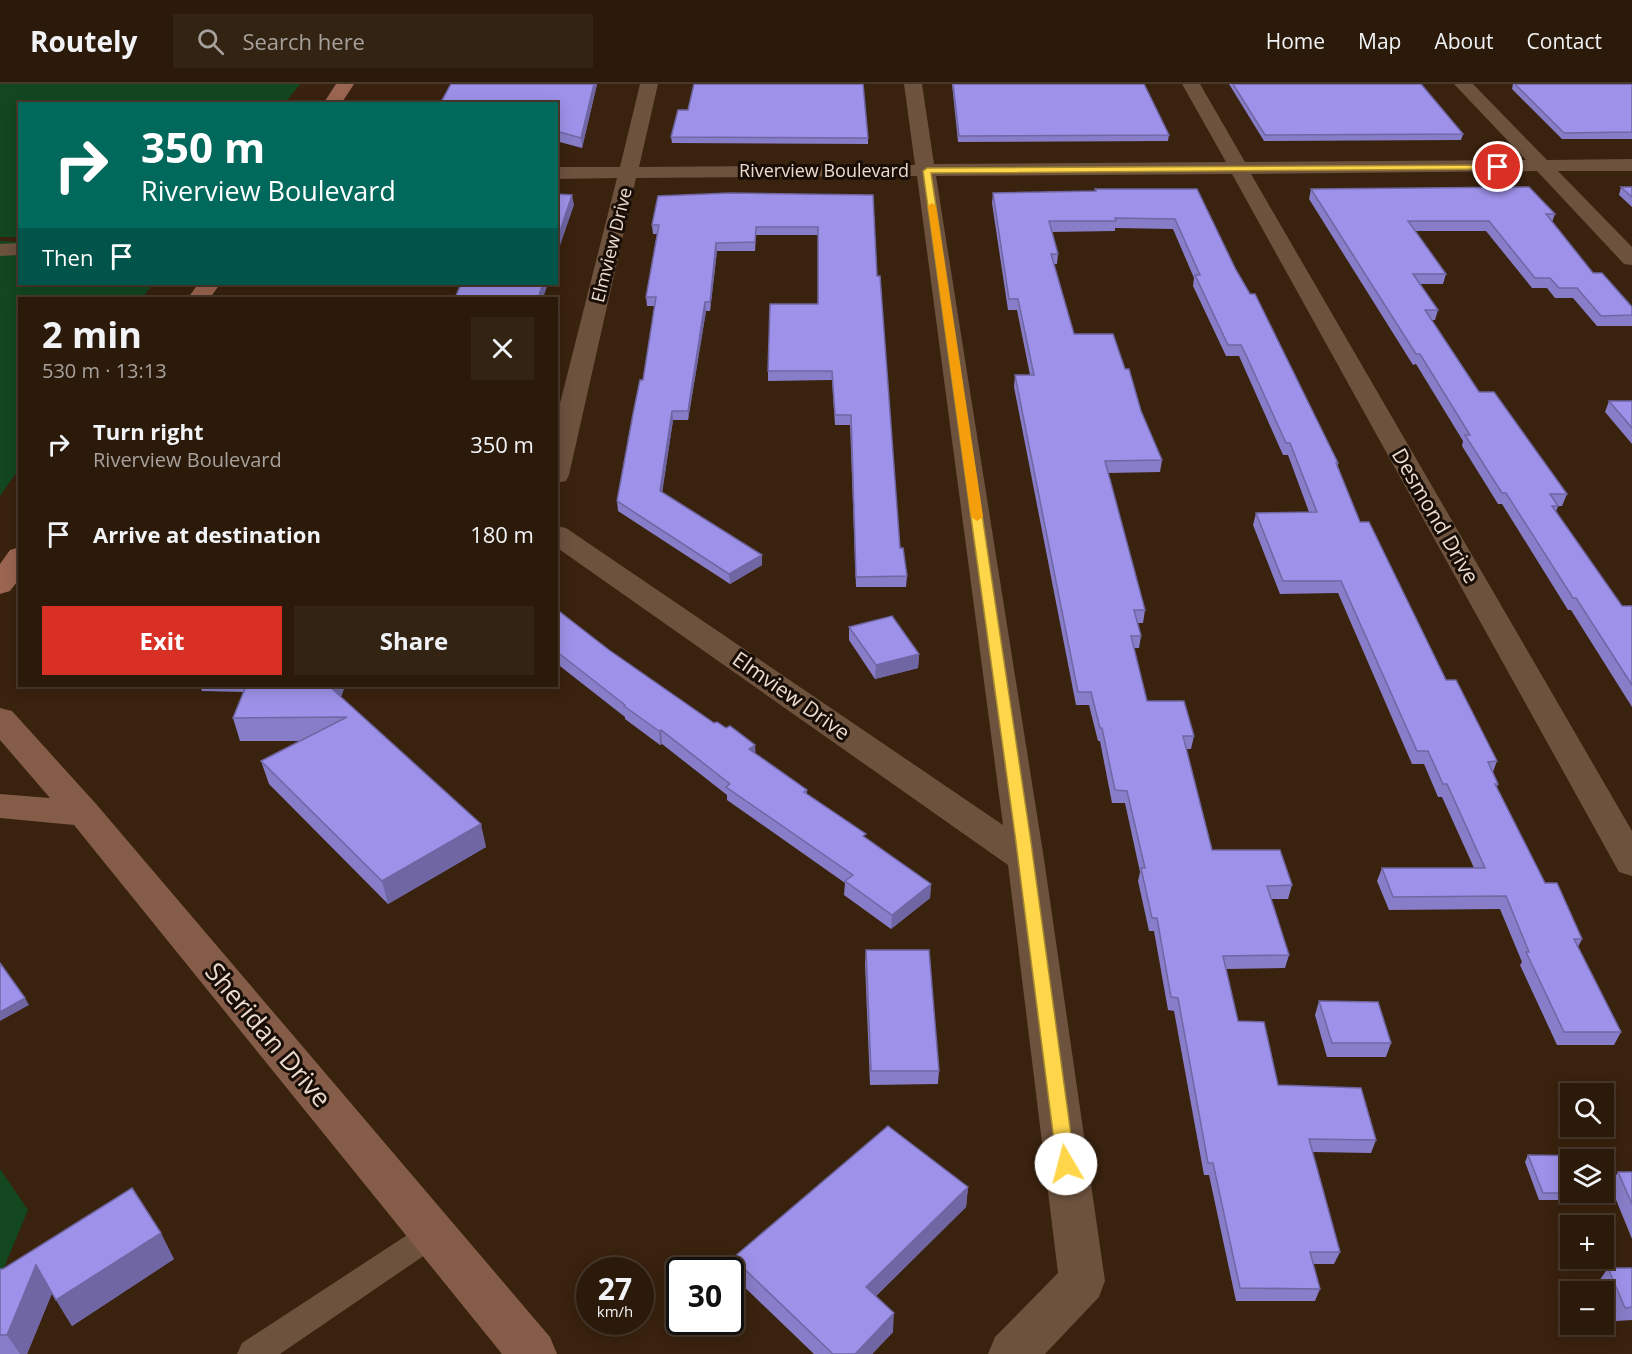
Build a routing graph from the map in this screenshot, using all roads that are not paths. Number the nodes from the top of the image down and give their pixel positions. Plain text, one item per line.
1 (345, 84) edge
2 (649, 84) edge
3 (913, 84) edge
4 (1191, 84) edge
5 (1463, 84) edge
6 (333, 102) edge
7 (1632, 165) edge
8 (1543, 167) junction
9 (1239, 170) junction
10 (927, 171) junction
11 (558, 173) edge
12 (630, 173) junction
13 (18, 249) edge
14 (0, 250) edge
15 (1632, 259) edge
16 (558, 467) edge
17 (558, 535) edge
18 (0, 718) edge
19 (0, 806) edge
20 (84, 814) junction
21 (1026, 859) junction
22 (1632, 863) edge
23 (434, 1233) junction
24 (253, 1354) edge
25 (533, 1354) edge
26 (1012, 1354) edge

1 - 6 main road
2 - 12 street, Elmview Drive
3 - 10 street
4 - 9 street, Desmond Drive
5 - 8 street
7 - 8 street, Riverview Boulevard
8 - 9 street, Riverview Boulevard
8 - 15 street
9 - 10 street, Riverview Boulevard
9 - 22 street, Desmond Drive
10 - 12 street, Riverview Boulevard
10 - 21 street
11 - 12 street, Riverview Boulevard
12 - 16 street, Elmview Drive
13 - 14 street
17 - 21 street, Elmview Drive
18 - 20 main road, Sheridan Drive
19 - 20 main road
20 - 23 main road, Sheridan Drive
21 - 26 street
23 - 24 lane
23 - 25 main road, Sheridan Drive

